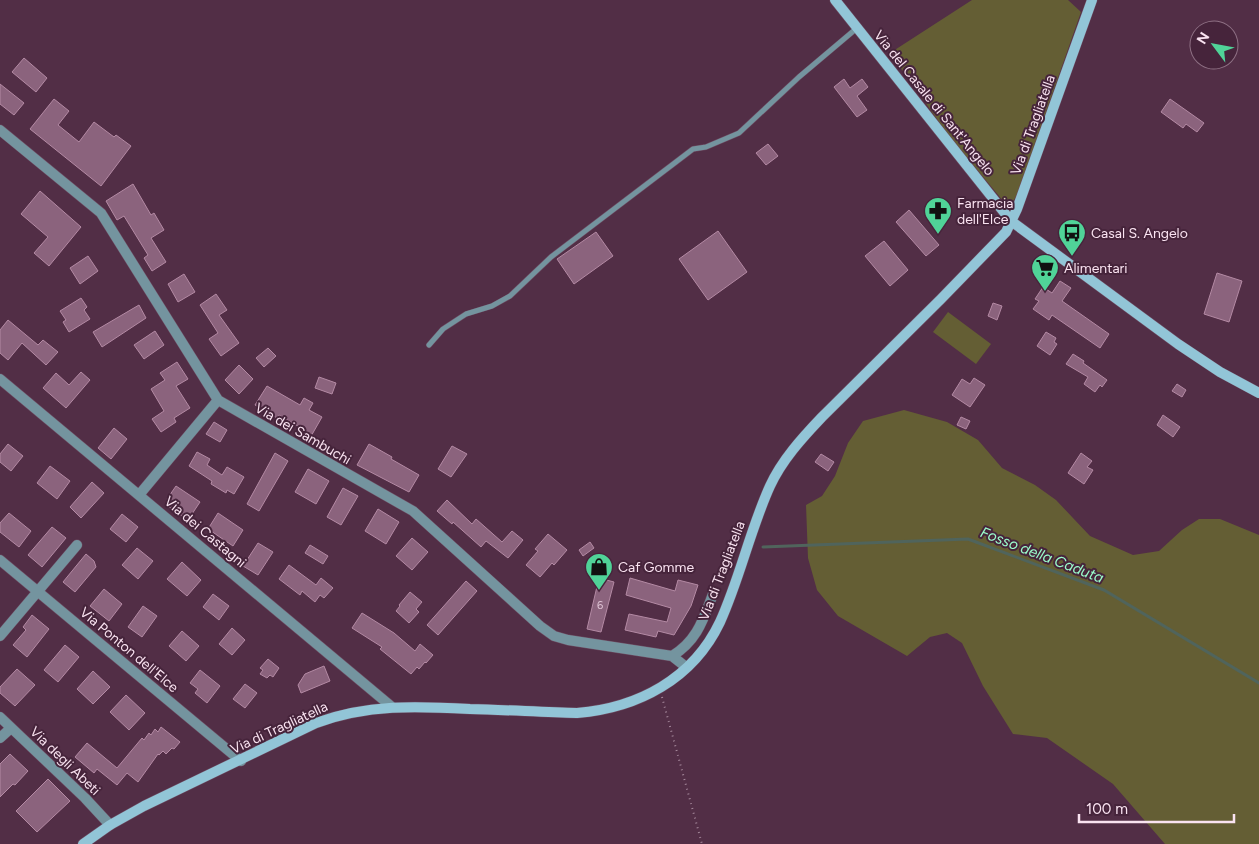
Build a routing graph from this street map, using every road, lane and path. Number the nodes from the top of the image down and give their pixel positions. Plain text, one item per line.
1 (836, 0) edge
2 (1092, 0) edge
3 (857, 28) junction
4 (0, 130) edge
5 (1012, 221) junction
6 (429, 346) dead end
7 (0, 379) edge
8 (1259, 393) edge
9 (218, 400) junction
10 (139, 495) junction
11 (77, 545) dead end
12 (0, 560) edge
13 (37, 591) junction
14 (713, 594) dead end
15 (0, 636) edge
16 (672, 656) junction
17 (686, 667) junction
18 (660, 690) junction
19 (392, 707) junction
20 (0, 717) edge
21 (11, 728) junction
22 (0, 738) edge
23 (240, 761) junction
24 (110, 826) junction
25 (83, 844) edge
26 (702, 844) edge

1 - 3 street, Via del Casale di Sant'Angelo
2 - 5 street, Via di Tragliatella
3 - 5 street, Via del Casale di Sant'Angelo
3 - 6 lane
4 - 9 street, Via dei Sambuchi
5 - 8 street, Via del Casale di Sant'Angelo
5 - 17 street, Via di Tragliatella
7 - 10 street, Via dei Castagni
9 - 10 street
9 - 16 street, Via dei Sambuchi
10 - 19 street, Via dei Castagni
11 - 13 street
12 - 13 street, Via Ponton dell'Elce
13 - 15 street
13 - 23 street, Via Ponton dell'Elce
14 - 16 street
16 - 17 street, Via dei Sambuchi
17 - 18 street, Via di Tragliatella
18 - 19 street, Via di Tragliatella
18 - 26 path
19 - 23 street, Via di Tragliatella
20 - 21 street, Via degli Abeti
21 - 22 street
21 - 24 street, Via degli Abeti
23 - 24 street, Via di Tragliatella
24 - 25 street, Via di Tragliatella

